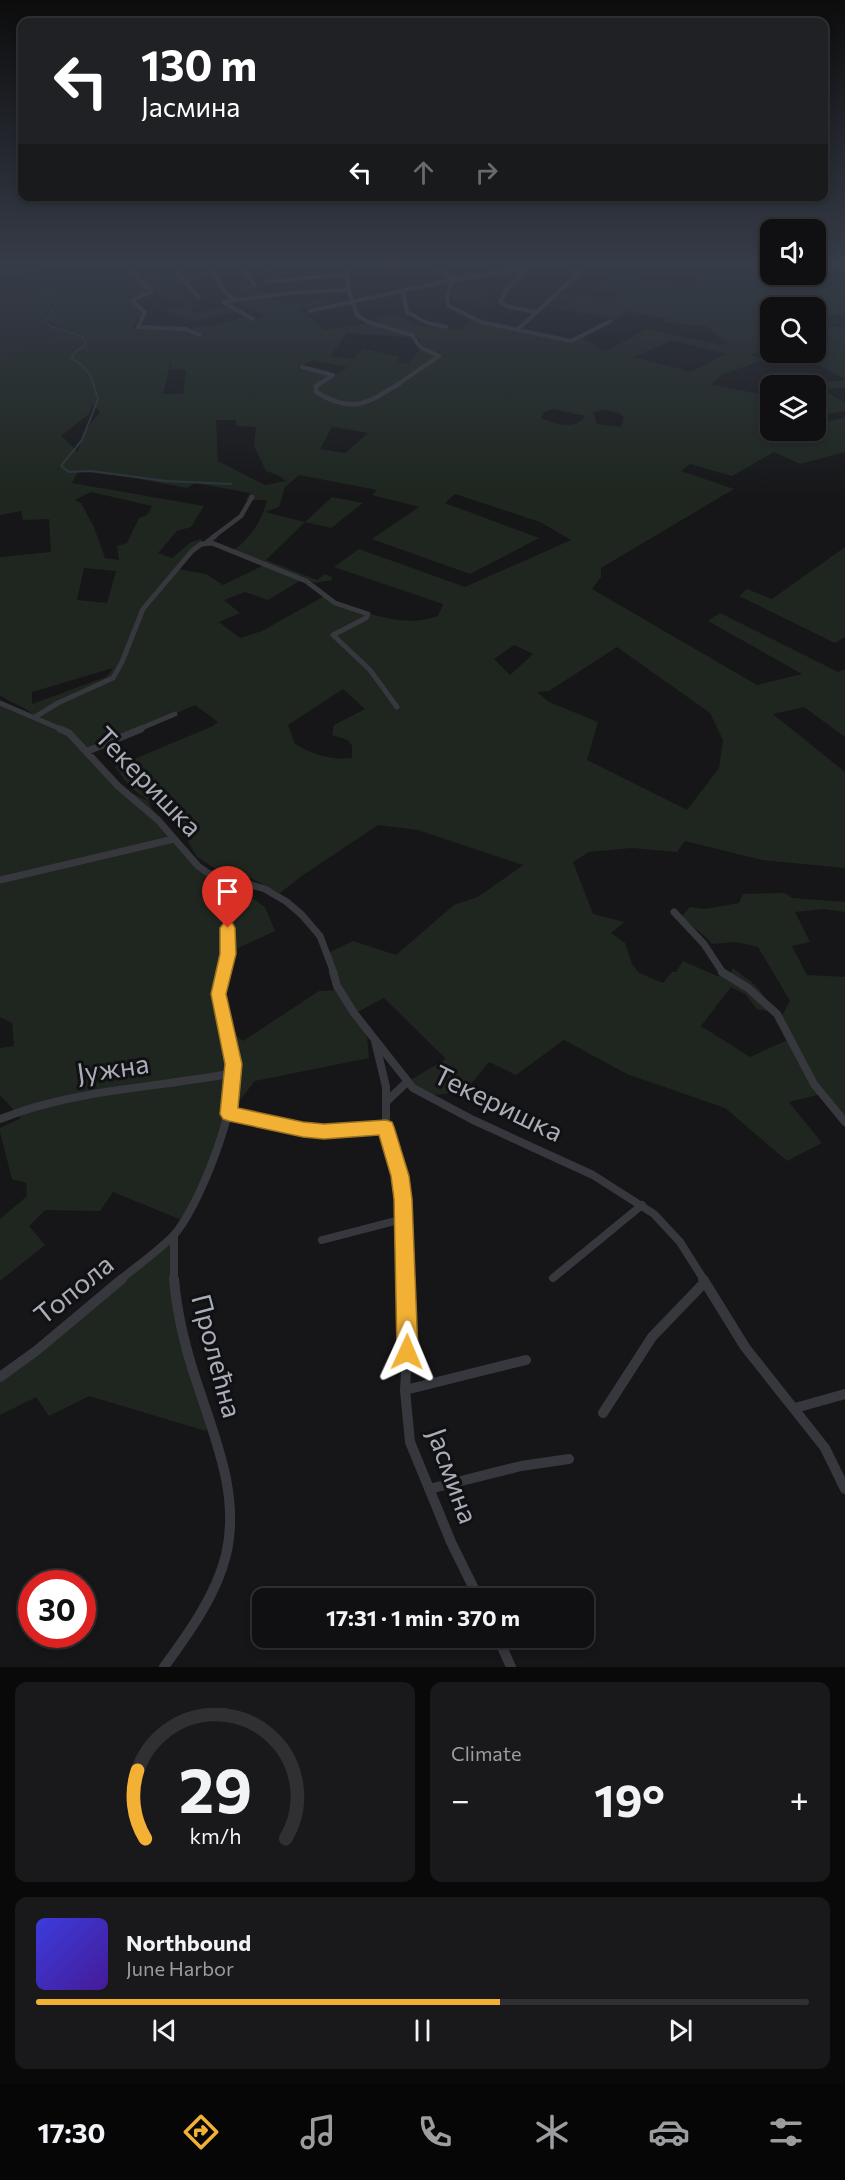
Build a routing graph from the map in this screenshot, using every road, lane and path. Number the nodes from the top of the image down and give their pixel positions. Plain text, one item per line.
1 (416, 341) edge
2 (302, 367) dead end
3 (252, 497) dead end
4 (207, 542) junction
5 (0, 703) edge
6 (397, 706) dead end
7 (175, 714) dead end
8 (35, 717) junction
9 (88, 751) junction
10 (174, 839) junction
11 (217, 876) junction
12 (0, 880) edge
13 (674, 912) dead end
14 (375, 1040) junction
15 (234, 1073) junction
16 (407, 1082) junction
17 (387, 1101) junction
18 (229, 1114) junction
19 (0, 1119) edge
20 (845, 1122) edge
21 (386, 1127) junction
22 (642, 1205) junction
23 (403, 1219) junction
24 (174, 1235) junction
25 (322, 1240) dead end
26 (553, 1278) dead end
27 (704, 1283) junction
28 (526, 1360) dead end
29 (0, 1377) edge
30 (405, 1390) junction
31 (845, 1394) edge
32 (795, 1408) junction
33 (603, 1413) dead end
34 (569, 1459) dead end
35 (429, 1489) junction
36 (845, 1489) edge
37 (474, 1588) edge
38 (503, 1648) edge
39 (164, 1667) edge
40 (512, 1667) edge

1 - 2 street
3 - 4 street
4 - 6 street
4 - 8 street
5 - 8 street, Текеришка
7 - 9 street
8 - 9 street, Текеришка
9 - 10 street, Текеришка
10 - 11 street, Текеришка
10 - 12 street
11 - 14 street, Текеришка
11 - 15 street
13 - 20 street
14 - 16 street, Текеришка
14 - 17 street, Јасмина
15 - 18 street
15 - 19 street, Јужна
16 - 17 street
16 - 22 street, Текеришка
17 - 21 street, Јасмина
18 - 21 street
18 - 24 street
21 - 23 street, Јасмина
22 - 26 street
22 - 27 street, Текеришка
23 - 25 street
23 - 30 street, Јасмина
24 - 29 street, Топола
24 - 39 street, Пролећна
27 - 32 street, Текеришка
27 - 33 street
28 - 30 street
30 - 35 street, Јасмина
31 - 32 street
32 - 36 street, Текеришка
34 - 35 street
35 - 37 street, Јасмина
38 - 40 street

